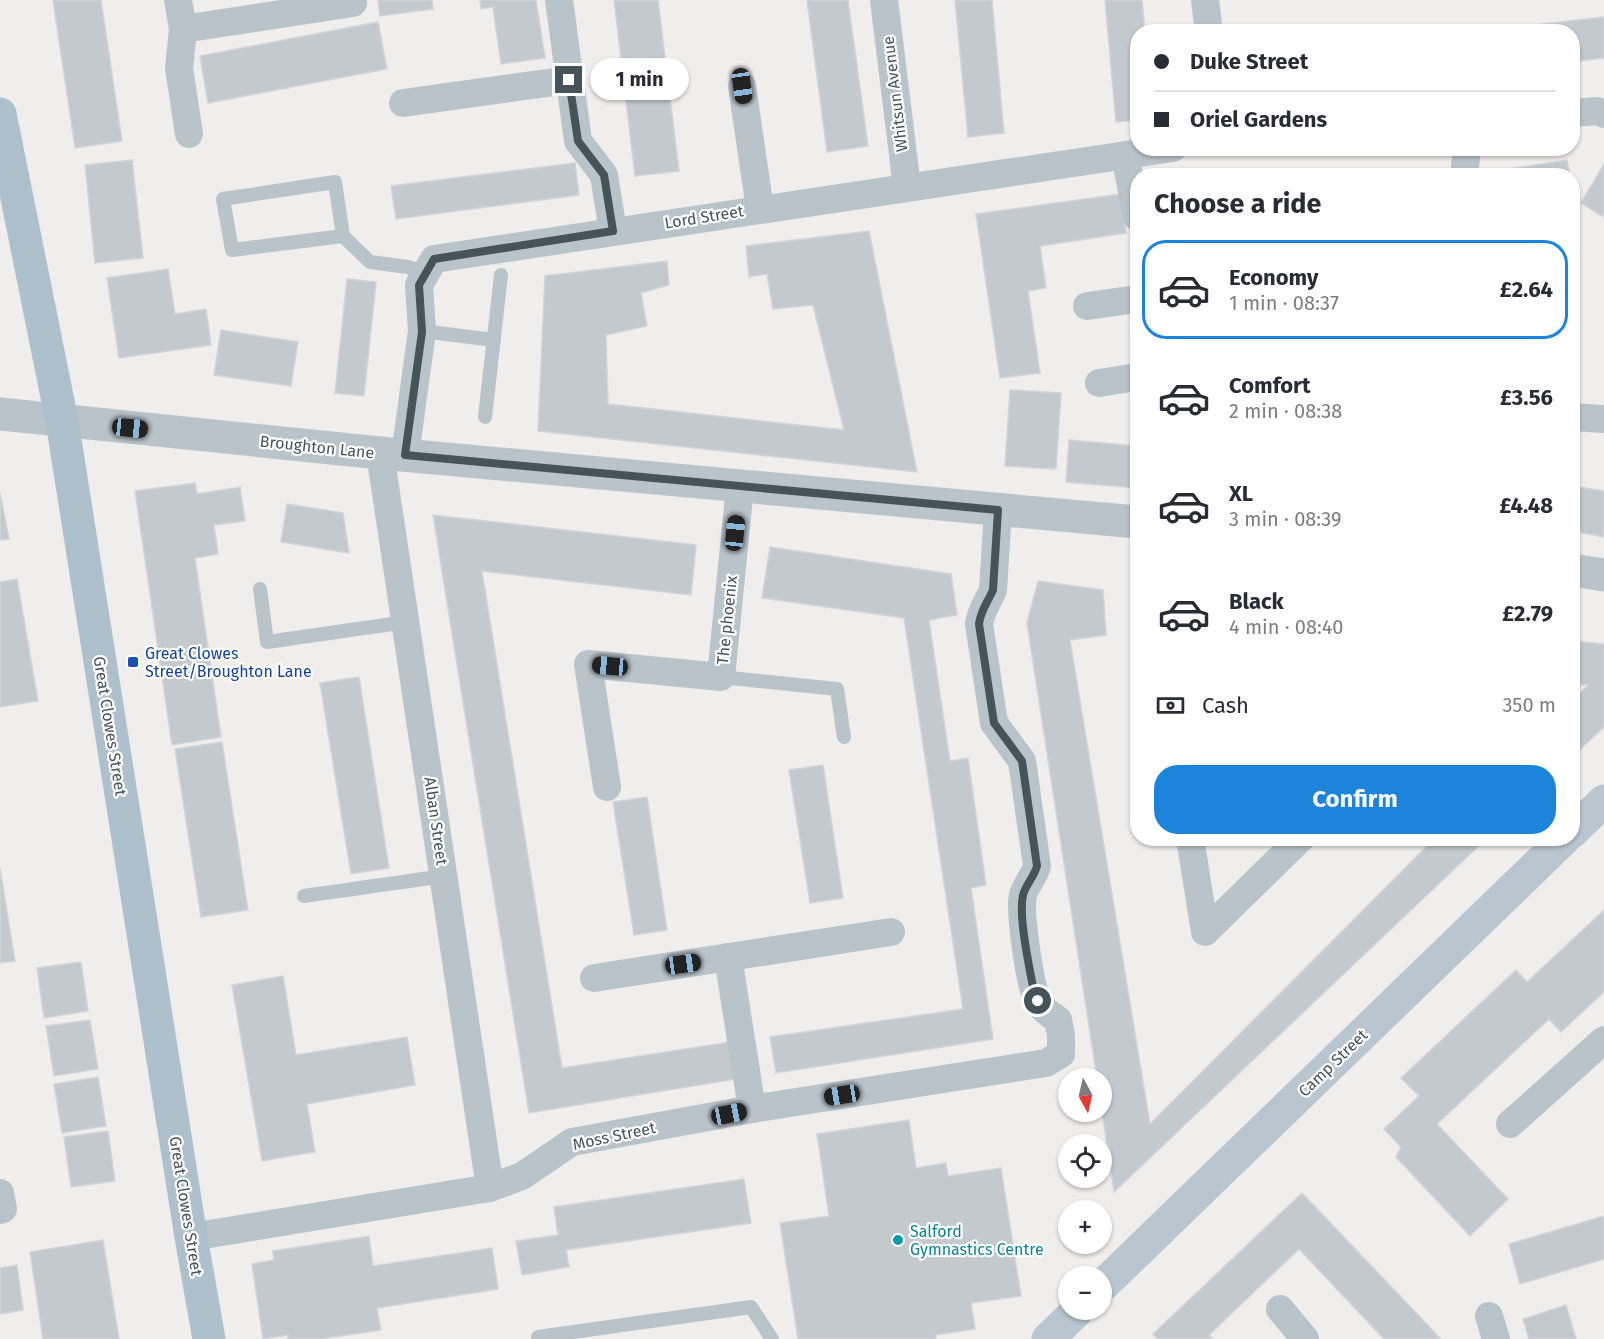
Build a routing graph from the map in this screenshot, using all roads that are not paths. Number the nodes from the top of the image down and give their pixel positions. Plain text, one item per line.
1 (178, 0) edge
2 (352, 0) edge
3 (559, 0) edge
4 (884, 0) edge
5 (1205, 0) edge
6 (1208, 24) edge
7 (183, 29) junction
8 (569, 80) junction
9 (742, 86) dead end
10 (403, 103) dead end
11 (1580, 112) edge
12 (0, 114) edge
13 (1604, 114) edge
14 (0, 119) edge
15 (189, 134) dead end
16 (1130, 154) edge
17 (1125, 155) junction
18 (1130, 181) edge
19 (907, 187) junction
20 (760, 209) junction
21 (613, 231) junction
22 (343, 236) junction
23 (426, 273) junction
24 (501, 275) dead end
25 (1130, 300) edge
26 (1087, 306) dead end
27 (422, 332) junction
28 (494, 340) junction
29 (1130, 378) edge
30 (1099, 382) dead end
31 (0, 414) edge
32 (485, 417) dead end
33 (1580, 418) edge
34 (1604, 419) edge
35 (62, 420) junction
36 (392, 454) junction
37 (740, 486) junction
38 (998, 510) junction
39 (1130, 521) edge
40 (1580, 571) edge
41 (1604, 575) edge
42 (260, 589) dead end
43 (406, 622) junction
44 (721, 677) junction
45 (844, 737) dead end
46 (607, 787) dead end
47 (1604, 801) edge
48 (1580, 824) edge
49 (1191, 846) edge
50 (1293, 846) edge
51 (1557, 846) edge
52 (444, 876) junction
53 (304, 896) dead end
54 (891, 932) dead end
55 (728, 957) junction
56 (594, 978) dead end
57 (1604, 1040) edge
58 (752, 1109) junction
59 (1510, 1124) dead end
60 (490, 1188) junction
61 (0, 1193) edge
62 (0, 1210) edge
63 (191, 1237) junction
64 (1112, 1276) edge
65 (1280, 1309) dead end
66 (538, 1337) dead end
67 (209, 1339) edge
68 (772, 1339) edge
69 (1305, 1339) edge

1 - 7 street
2 - 7 street
3 - 8 street
4 - 19 street, Whitsun Avenue
5 - 6 street
7 - 15 street
8 - 10 street
8 - 21 street
9 - 20 street
11 - 13 street
12 - 14 main road, Great Clowes Street
14 - 35 main road, Great Clowes Street
16 - 17 street, Lord Street
17 - 18 street
17 - 19 street, Lord Street
19 - 20 street, Lord Street
20 - 21 street, Lord Street
21 - 23 street, Lord Street
22 - 22 lane
22 - 23 lane
23 - 27 street
24 - 28 lane
25 - 26 street
27 - 28 lane
27 - 36 street
28 - 32 lane
29 - 30 street
31 - 35 street, Broughton Lane
33 - 34 street
35 - 36 street, Broughton Lane
35 - 63 main road, Great Clowes Street
36 - 37 street, Broughton Lane
36 - 43 street, Alban Street
37 - 38 street, Broughton Lane
37 - 44 street, The phoenix
38 - 39 street, Broughton Lane
38 - 58 street, Moss Street
40 - 41 street
42 - 43 lane
43 - 52 street, Alban Street
44 - 45 lane
44 - 46 street, The phoenix
47 - 48 main road
49 - 50 street
51 - 64 main road, Camp Street
52 - 53 lane
52 - 60 street, Alban Street
54 - 55 street
55 - 56 street
55 - 58 street
57 - 59 street
58 - 60 street, Moss Street
60 - 63 street, Moss Street
61 - 62 street
63 - 67 main road, Great Clowes Street
65 - 69 street
66 - 68 lane

